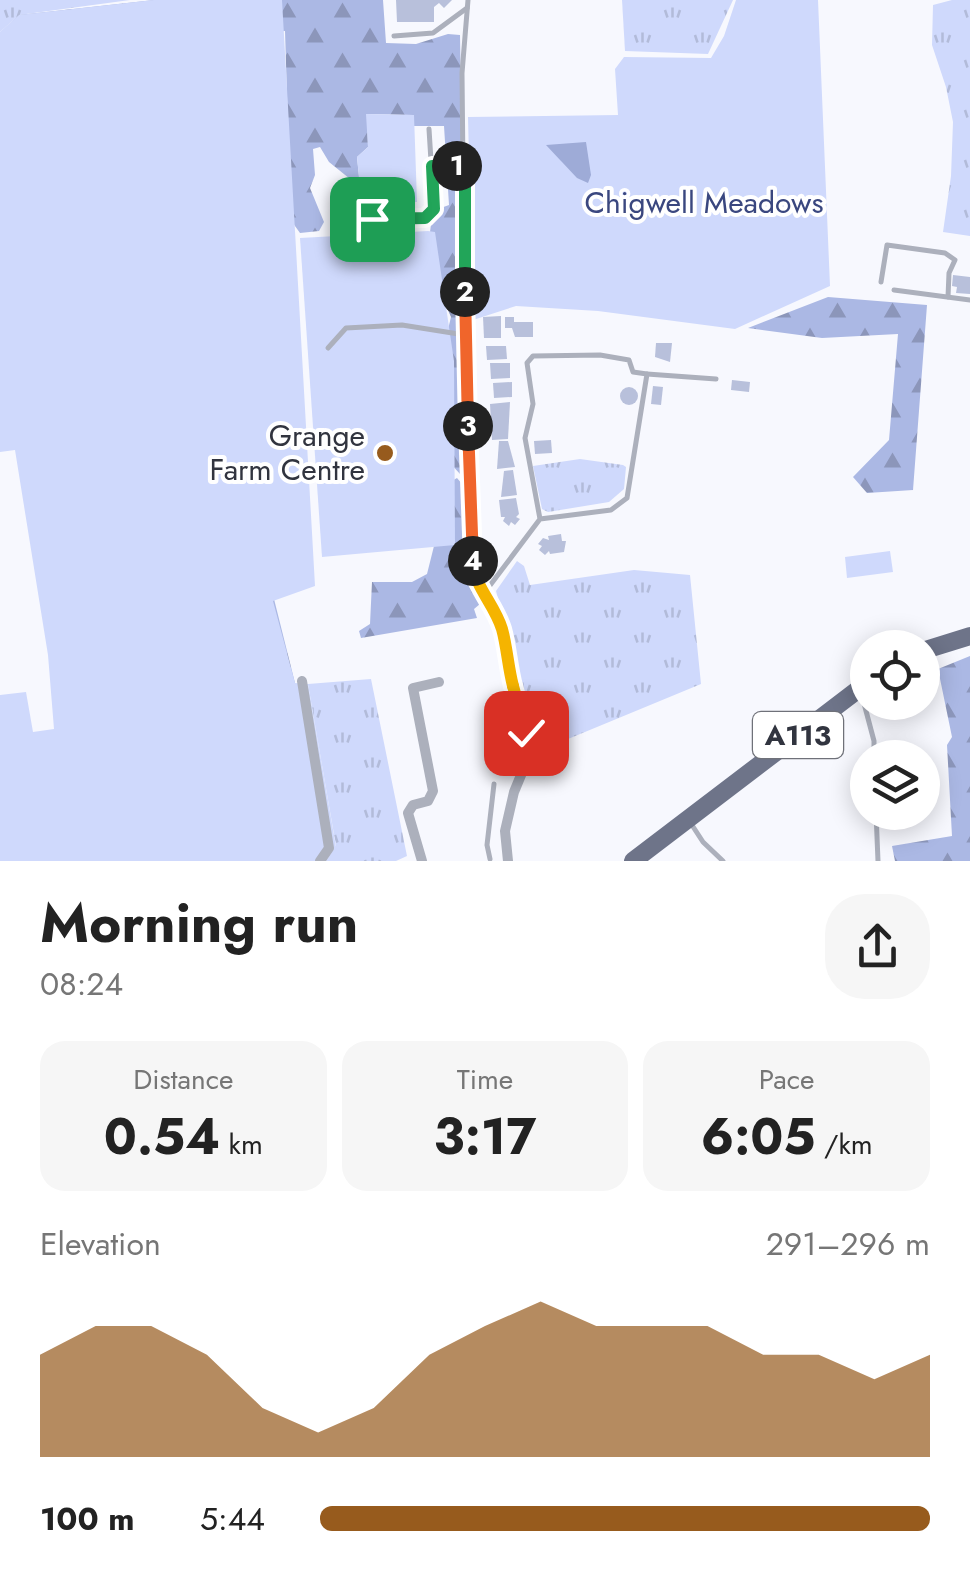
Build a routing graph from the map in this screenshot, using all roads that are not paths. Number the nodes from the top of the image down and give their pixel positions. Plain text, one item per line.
1 (468, 0) edge
2 (467, 8) junction
3 (394, 36) dead end
4 (429, 129) dead end
5 (465, 165) junction
6 (432, 166) junction
7 (372, 219) dead end
8 (881, 282) dead end
9 (894, 290) dead end
10 (948, 297) junction
11 (970, 300) edge
12 (465, 335) junction
13 (328, 348) dead end
14 (647, 374) junction
15 (716, 379) dead end
16 (540, 520) junction
17 (473, 577) joint
18 (485, 592) junction
19 (970, 636) edge
20 (940, 645) edge
21 (302, 681) dead end
22 (439, 682) dead end
23 (850, 696) edge
24 (494, 784) dead end
25 (688, 818) junction
26 (877, 830) edge
27 (650, 855) edge
28 (508, 858) edge
29 (490, 860) edge
30 (320, 861) edge
31 (422, 861) edge
32 (633, 861) edge
33 (723, 861) edge
34 (878, 861) edge

1 - 2 lane
2 - 3 lane
2 - 5 lane
4 - 6 lane
5 - 6 lane
5 - 12 lane
6 - 7 lane
8 - 10 lane
9 - 10 lane
10 - 11 lane
12 - 13 lane
12 - 17 lane
14 - 15 lane
14 - 16 lane
14 - 16 lane
16 - 18 lane
17 - 18 street
18 - 28 street
19 - 20 main road
21 - 30 street
22 - 31 street
23 - 25 main road, A113
24 - 29 lane
25 - 27 main road, A113
25 - 33 lane
26 - 34 lane
27 - 32 main road, A113
28 - 29 lane

